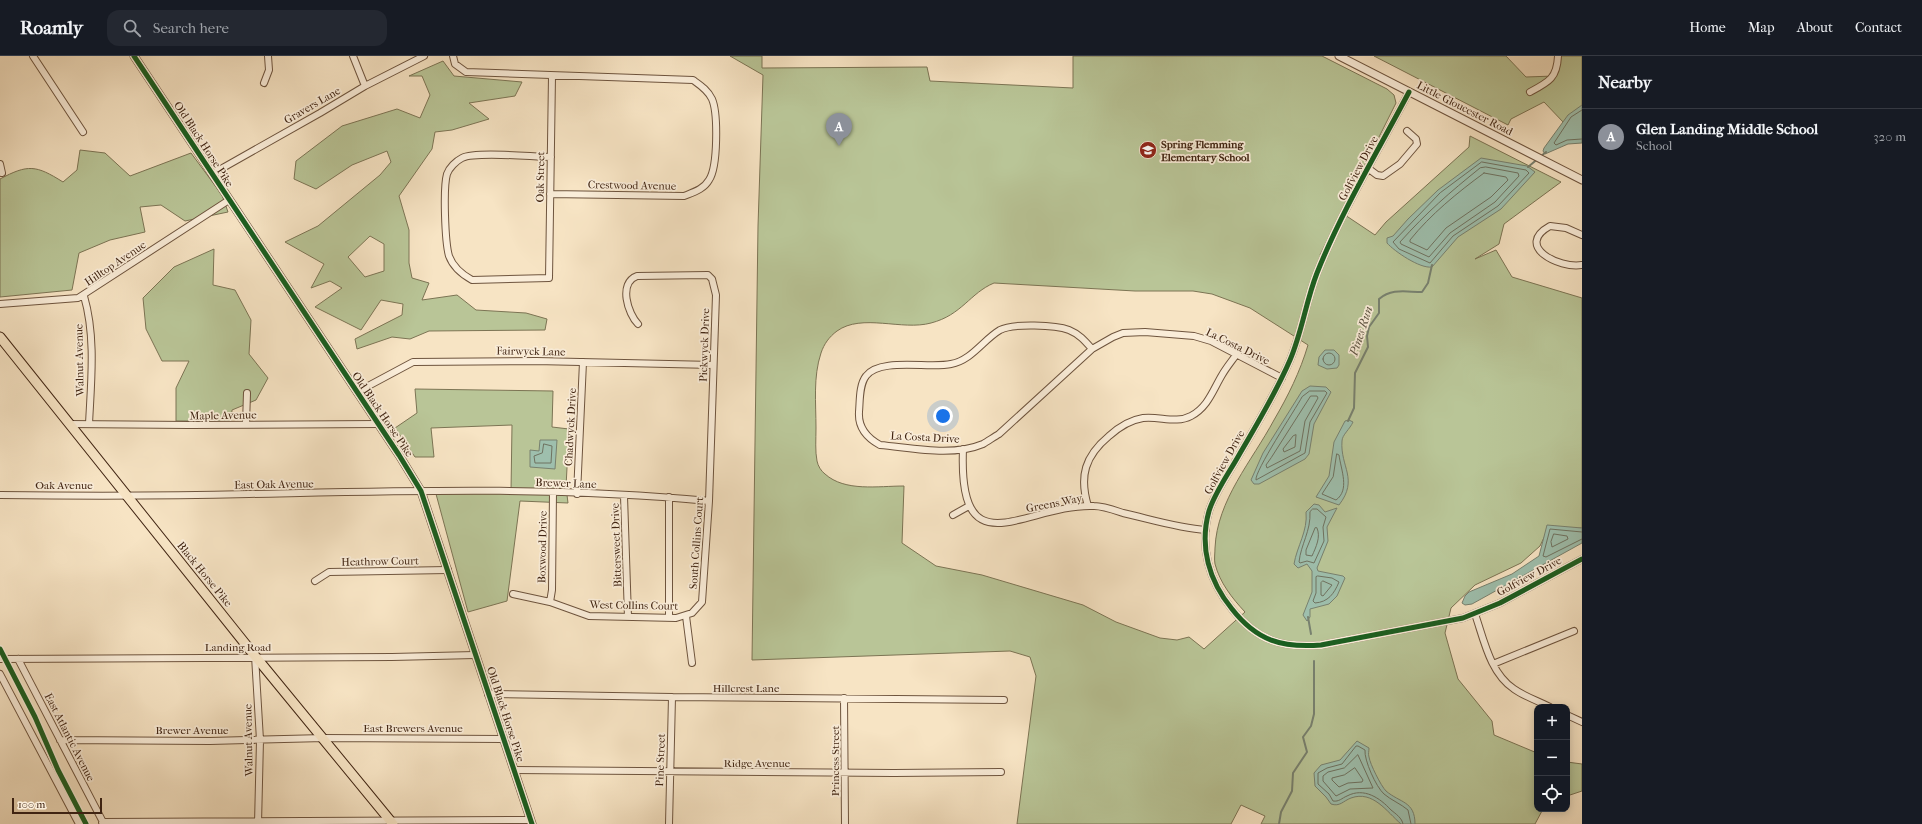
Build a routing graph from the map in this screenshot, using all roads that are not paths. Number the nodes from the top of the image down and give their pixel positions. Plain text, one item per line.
1 (34, 56) edge
2 (134, 56) edge
3 (268, 56) edge
4 (353, 56) edge
5 (424, 56) edge
6 (453, 56) edge
7 (1339, 56) edge
8 (1558, 57) edge
9 (552, 76) junction
10 (264, 83) dead end
11 (365, 86) junction
12 (1409, 92) junction
13 (1530, 92) dead end
14 (1407, 131) dead end
15 (83, 132) dead end
16 (551, 157) junction
17 (0, 164) edge
18 (1368, 169) junction
19 (2, 173) dead end
20 (212, 174) junction
21 (1582, 180) edge
22 (550, 194) junction
23 (228, 200) junction
24 (1582, 235) edge
25 (1582, 265) edge
26 (84, 296) junction
27 (0, 304) edge
28 (638, 324) dead end
29 (0, 338) edge
30 (1092, 349) junction
31 (1236, 356) junction
32 (583, 362) junction
33 (713, 365) junction
34 (1282, 378) junction
35 (357, 392) junction
36 (246, 393) dead end
37 (711, 415) joint
38 (69, 424) junction
39 (89, 424) junction
40 (246, 424) junction
41 (378, 424) junction
42 (963, 449) junction
43 (421, 491) junction
44 (553, 492) junction
45 (577, 494) junction
46 (0, 495) edge
47 (128, 496) junction
48 (624, 496) junction
49 (669, 497) junction
50 (709, 501) junction
51 (969, 506) junction
52 (1088, 506) junction
53 (953, 515) dead end
54 (1206, 530) junction
55 (1582, 559) edge
56 (448, 570) junction
57 (315, 581) dead end
58 (513, 594) dead end
59 (550, 602) junction
60 (1475, 614) junction
61 (686, 616) junction
62 (628, 617) junction
63 (669, 618) junction
64 (1574, 631) dead end
65 (475, 655) junction
66 (255, 656) junction
67 (18, 658) junction
68 (0, 659) edge
69 (692, 663) dead end
70 (1493, 664) junction
71 (0, 674) edge
72 (488, 694) junction
73 (672, 697) junction
74 (844, 698) junction
75 (1004, 700) dead end
76 (1544, 704) edge
77 (1570, 716) edge
78 (1582, 722) edge
79 (324, 738) junction
80 (503, 738) junction
81 (60, 740) junction
82 (260, 740) junction
83 (514, 770) junction
84 (670, 772) junction
85 (1001, 772) dead end
86 (846, 773) junction
87 (531, 822) edge
88 (103, 823) edge
89 (258, 823) edge
90 (393, 823) edge
91 (79, 824) edge
92 (669, 824) edge
93 (845, 824) edge

1 - 15 street
2 - 20 street, Old Black Horse Pike
3 - 10 street
4 - 11 street
5 - 11 street, Gravers Lane
6 - 9 street, Crestwood Avenue
7 - 12 street, Little Gloucester Road
8 - 13 street
9 - 16 street, Oak Street
9 - 22 street, Crestwood Avenue
11 - 20 street, Gravers Lane
12 - 18 street, Golfview Drive
12 - 21 street, Little Gloucester Road
14 - 18 street
16 - 22 street, Oak Street
16 - 22 street, Oak Street
17 - 19 street
18 - 34 street, Golfview Drive
20 - 23 street, Old Black Horse Pike
23 - 26 street, Hilltop Avenue
23 - 35 street, Old Black Horse Pike
24 - 25 street
26 - 27 street, Hilltop Avenue
26 - 39 street, Walnut Avenue
28 - 33 street, Pickwyck Drive
29 - 38 main road, Black Horse Pike
30 - 31 street, La Costa Drive
30 - 42 street, La Costa Drive
30 - 42 street, La Costa Drive
31 - 34 street, La Costa Drive
31 - 52 street
32 - 33 street, Fairwyck Lane
32 - 35 street, Fairwyck Lane
32 - 45 street, Chadwyck Drive
33 - 37 street, Pickwyck Drive
34 - 54 street, Golfview Drive
35 - 41 street, Old Black Horse Pike
36 - 40 street
37 - 50 street, South Collins Court
38 - 39 street, Maple Avenue
38 - 47 main road, Black Horse Pike
39 - 40 street, Maple Avenue
40 - 41 street, Maple Avenue
41 - 43 street, Old Black Horse Pike
42 - 51 street
43 - 44 street, Brewer Lane
43 - 47 street, East Oak Avenue
43 - 56 street, Old Black Horse Pike
44 - 45 street, Brewer Lane
44 - 59 street, Boxwood Drive
45 - 48 street, Brewer Lane
46 - 47 street, Oak Avenue
47 - 66 main road, Black Horse Pike
48 - 49 street, Brewer Lane
48 - 62 street, Bittersweet Drive
49 - 50 street, Brewer Lane
49 - 63 street
50 - 61 street, South Collins Court
51 - 52 street, Greens Way
51 - 53 street
52 - 54 street, Greens Way
54 - 60 street, Golfview Drive
55 - 60 street, Golfview Drive
56 - 57 street, Heathrow Court
56 - 65 street, Old Black Horse Pike
58 - 59 street, West Collins Court
59 - 62 street, West Collins Court
60 - 70 street
61 - 63 street, West Collins Court
61 - 69 street
62 - 63 street, West Collins Court
64 - 70 street
65 - 66 street, Landing Road
65 - 72 street, Old Black Horse Pike
66 - 67 street, Landing Road
66 - 79 main road, Black Horse Pike
66 - 82 street, Walnut Avenue
67 - 68 street, Landing Road
67 - 81 street, East Atlantic Avenue
70 - 76 street
71 - 91 street
72 - 73 street, Hillcrest Lane
72 - 80 street, Old Black Horse Pike
73 - 74 street, Hillcrest Lane
73 - 84 street, Pine Street
74 - 75 street, Hillcrest Lane
74 - 86 street, Princess Street
77 - 78 street
79 - 80 street, East Brewers Avenue
79 - 82 street, Brewer Avenue
79 - 90 main road, Black Horse Pike
80 - 83 street, Old Black Horse Pike
81 - 82 street, Brewer Avenue
81 - 88 street, East Atlantic Avenue
82 - 89 street, Walnut Avenue
83 - 84 street, Ridge Avenue
83 - 87 street, Old Black Horse Pike
84 - 86 street, Ridge Avenue
84 - 92 street, Pine Street
85 - 86 street, Ridge Avenue
86 - 93 street, Princess Street
87 - 90 street
88 - 89 street
89 - 90 street

